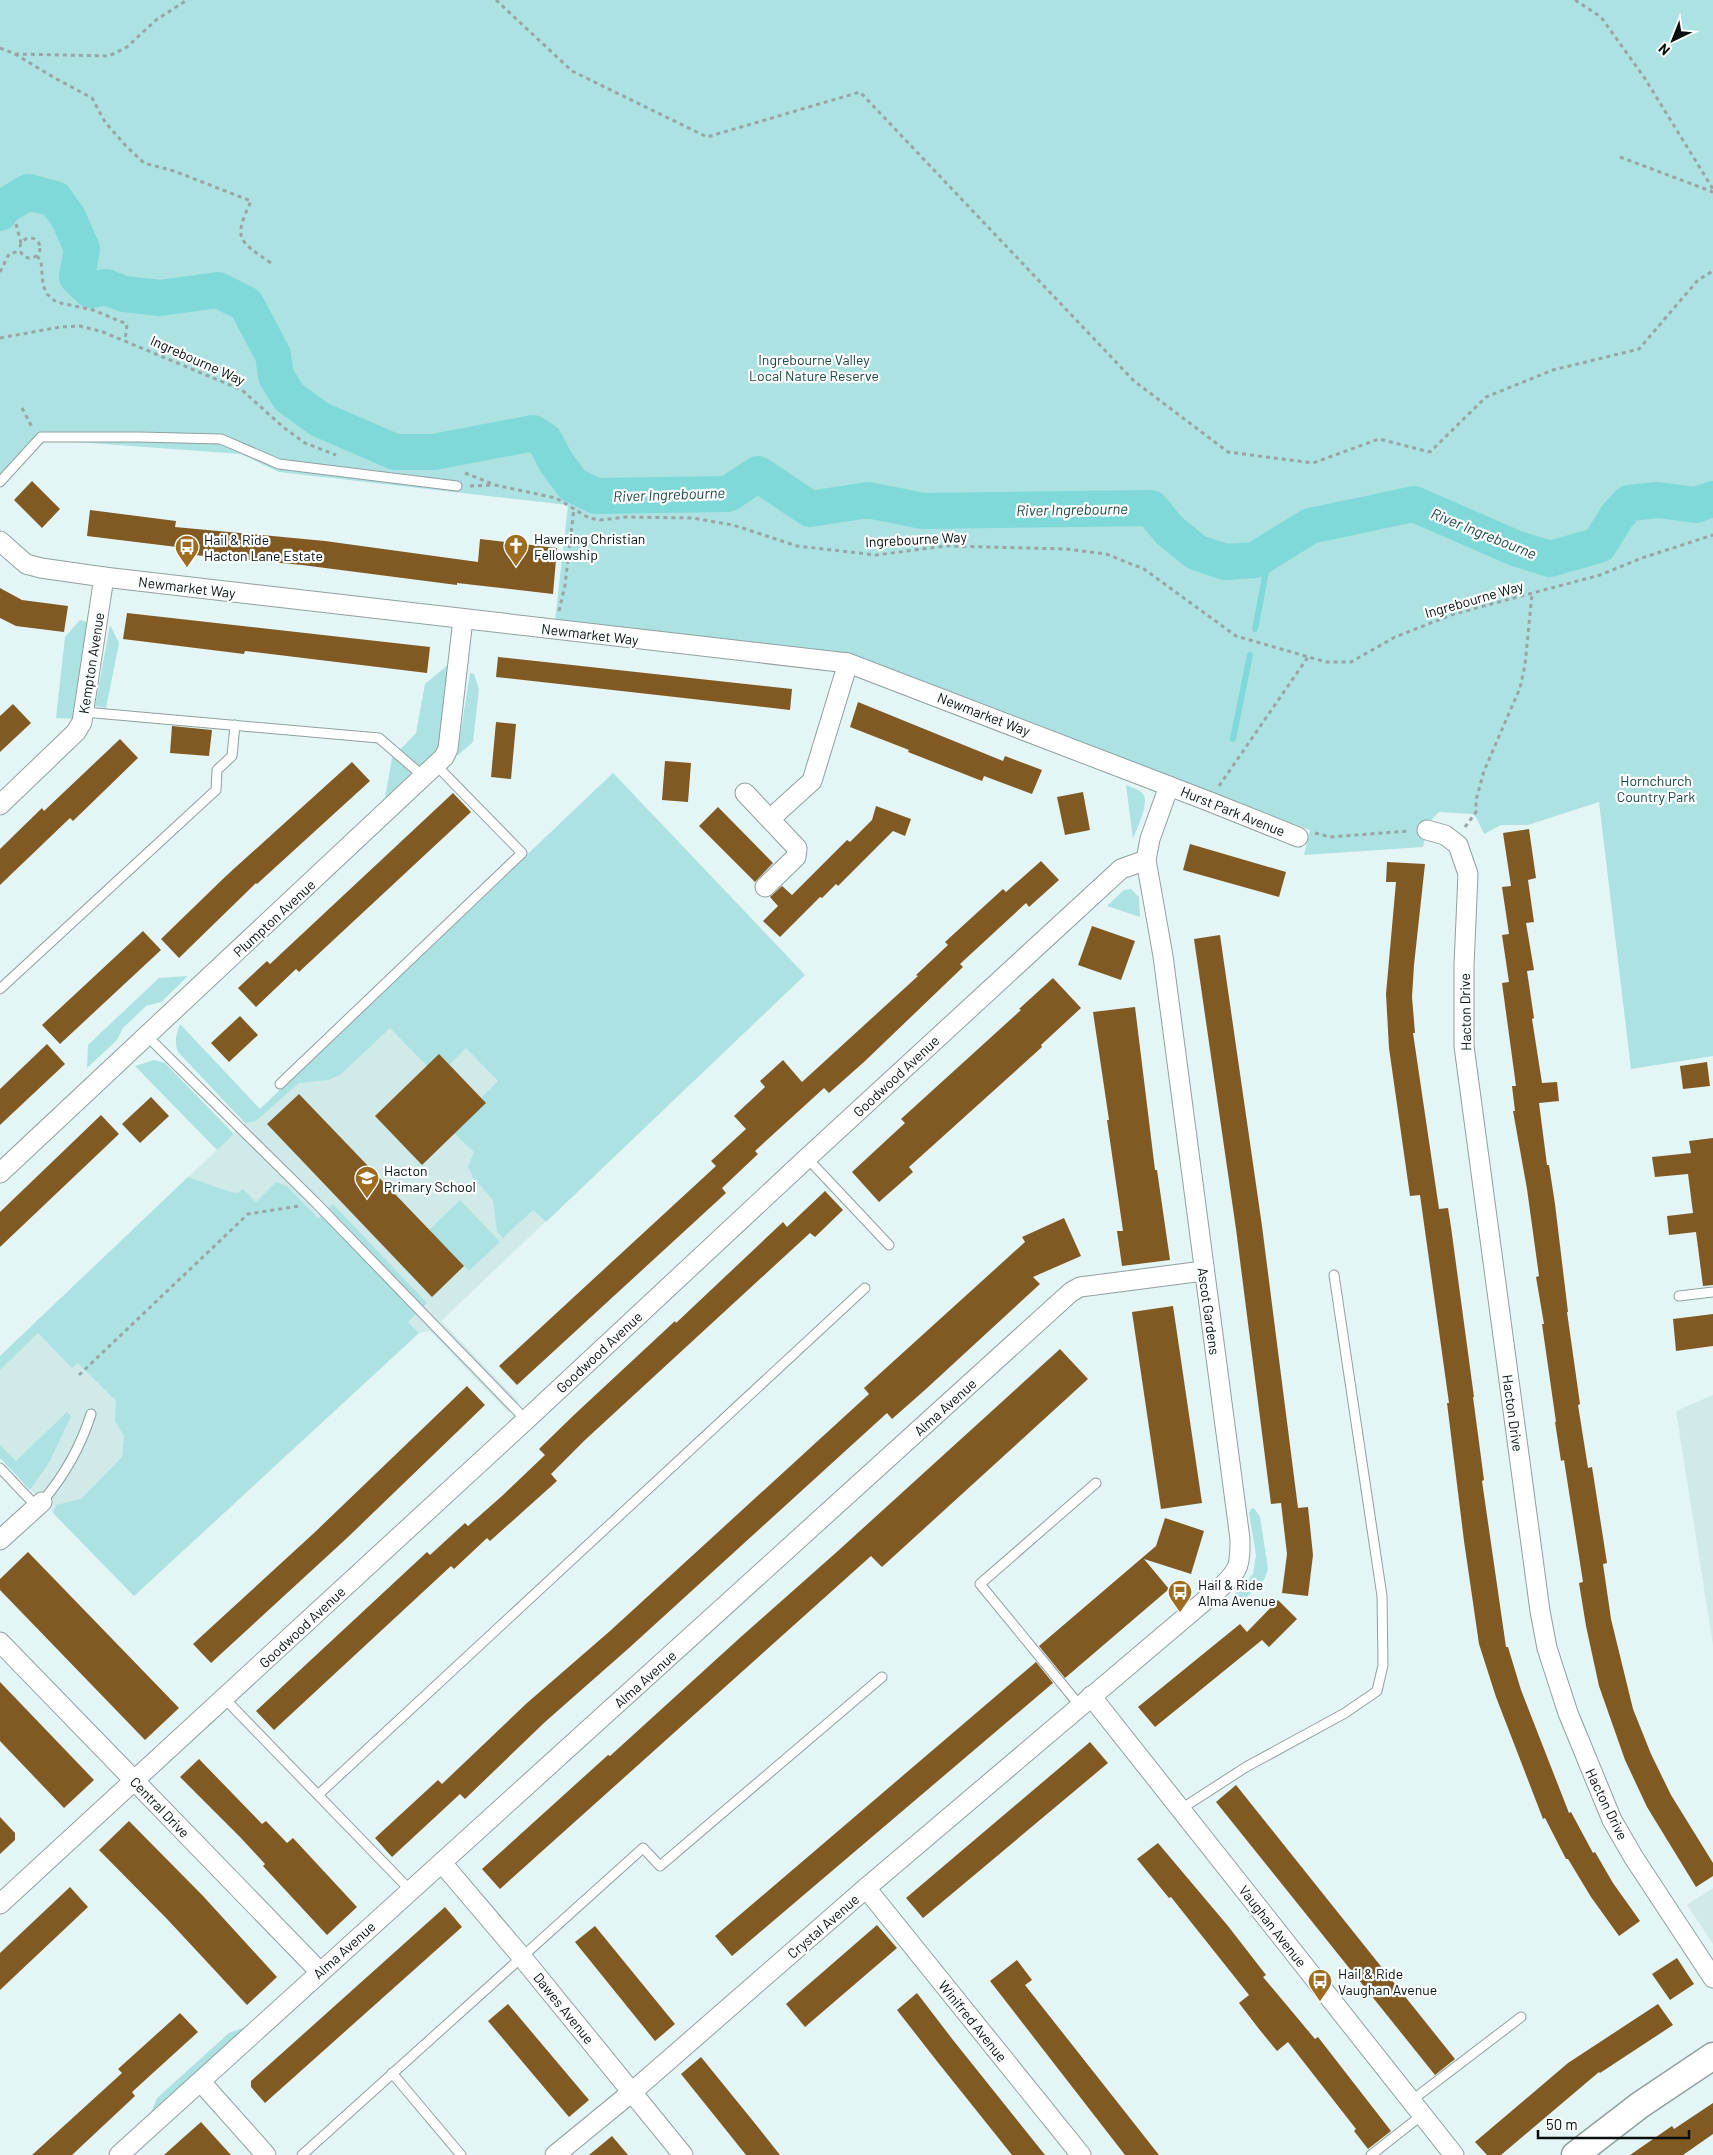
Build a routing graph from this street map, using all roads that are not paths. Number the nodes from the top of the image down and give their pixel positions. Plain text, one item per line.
1 (0, 482) edge
2 (457, 486) road end
3 (0, 541) edge
4 (104, 577) junction
5 (463, 619) junction
6 (848, 663) junction
7 (84, 712) junction
8 (235, 725) junction
9 (430, 771) junction
10 (1169, 786) junction
11 (745, 793) dead end
12 (0, 805) edge
13 (770, 819) junction
14 (1427, 830) road end
15 (1298, 837) road end
16 (1146, 860) junction
17 (765, 887) dead end
18 (0, 989) edge
19 (147, 1036) junction
20 (280, 1084) dead end
21 (807, 1158) junction
22 (0, 1173) edge
23 (889, 1245) dead end
24 (1203, 1272) junction
25 (1334, 1275) dead end
26 (865, 1288) dead end
27 (1713, 1292) edge
28 (1679, 1296) dead end
29 (91, 1414) dead end
30 (526, 1420) junction
31 (0, 1468) edge
32 (1096, 1483) dead end
33 (40, 1505) junction
34 (0, 1540) edge
35 (0, 1642) edge
36 (882, 1677) dead end
37 (224, 1698) junction
38 (1086, 1701) junction
39 (134, 1780) junction
40 (320, 1794) junction
41 (1181, 1809) junction
42 (442, 1863) junction
43 (866, 1888) junction
44 (411, 1891) junction
45 (0, 1904) edge
46 (521, 1956) junction
47 (320, 1972) junction
48 (1713, 1978) edge
49 (1521, 2017) dead end
50 (1713, 2056) edge
51 (392, 2073) junction
52 (201, 2082) junction
53 (632, 2092) junction
54 (1416, 2108) junction
55 (118, 2155) edge
56 (266, 2155) edge
57 (302, 2155) edge
58 (461, 2155) edge
59 (555, 2155) edge
60 (683, 2155) edge
61 (1080, 2155) edge
62 (1371, 2155) edge
63 (1454, 2155) edge
64 (1575, 2155) edge

1 - 2 lane
3 - 4 street, Newmarket Way
4 - 5 street, Newmarket Way
4 - 7 street, Kempton Avenue
5 - 6 street, Newmarket Way
5 - 9 street, Plumpton Avenue
6 - 10 street, Newmarket Way
6 - 13 street
7 - 8 lane
7 - 12 street, Kempton Avenue
8 - 9 lane
8 - 18 lane
9 - 19 street, Plumpton Avenue
9 - 20 lane
10 - 15 street, Hurst Park Avenue
10 - 16 street
11 - 13 street
13 - 17 street
14 - 48 street, Hacton Drive
16 - 21 street, Goodwood Avenue
16 - 24 street, Ascot Gardens
19 - 22 street, Plumpton Avenue
19 - 30 lane
21 - 23 lane
21 - 30 street, Goodwood Avenue
24 - 38 street, Ascot Gardens
24 - 42 street, Alma Avenue
25 - 41 lane
26 - 40 lane
27 - 28 lane
29 - 33 lane
30 - 37 street, Goodwood Avenue
31 - 33 lane
32 - 38 lane
33 - 34 street
35 - 39 street, Central Drive
36 - 46 lane
37 - 39 street, Goodwood Avenue
37 - 40 lane
38 - 41 street, Vaughan Avenue
38 - 43 street, Crystal Avenue
39 - 45 street, Goodwood Avenue
39 - 47 street, Central Drive
40 - 44 lane
41 - 54 street, Vaughan Avenue
42 - 44 street, Alma Avenue
42 - 46 street, Dawes Avenue
43 - 53 street, Crystal Avenue
43 - 61 street, Winifred Avenue
44 - 47 street, Alma Avenue
46 - 51 lane
46 - 53 street, Dawes Avenue
47 - 52 street, Alma Avenue
49 - 54 lane
50 - 64 street
51 - 57 lane
51 - 58 lane
52 - 55 street, Alma Avenue
52 - 56 street
53 - 59 street, Crystal Avenue
53 - 60 street, Dawes Avenue
54 - 62 lane
54 - 63 street, Vaughan Avenue

